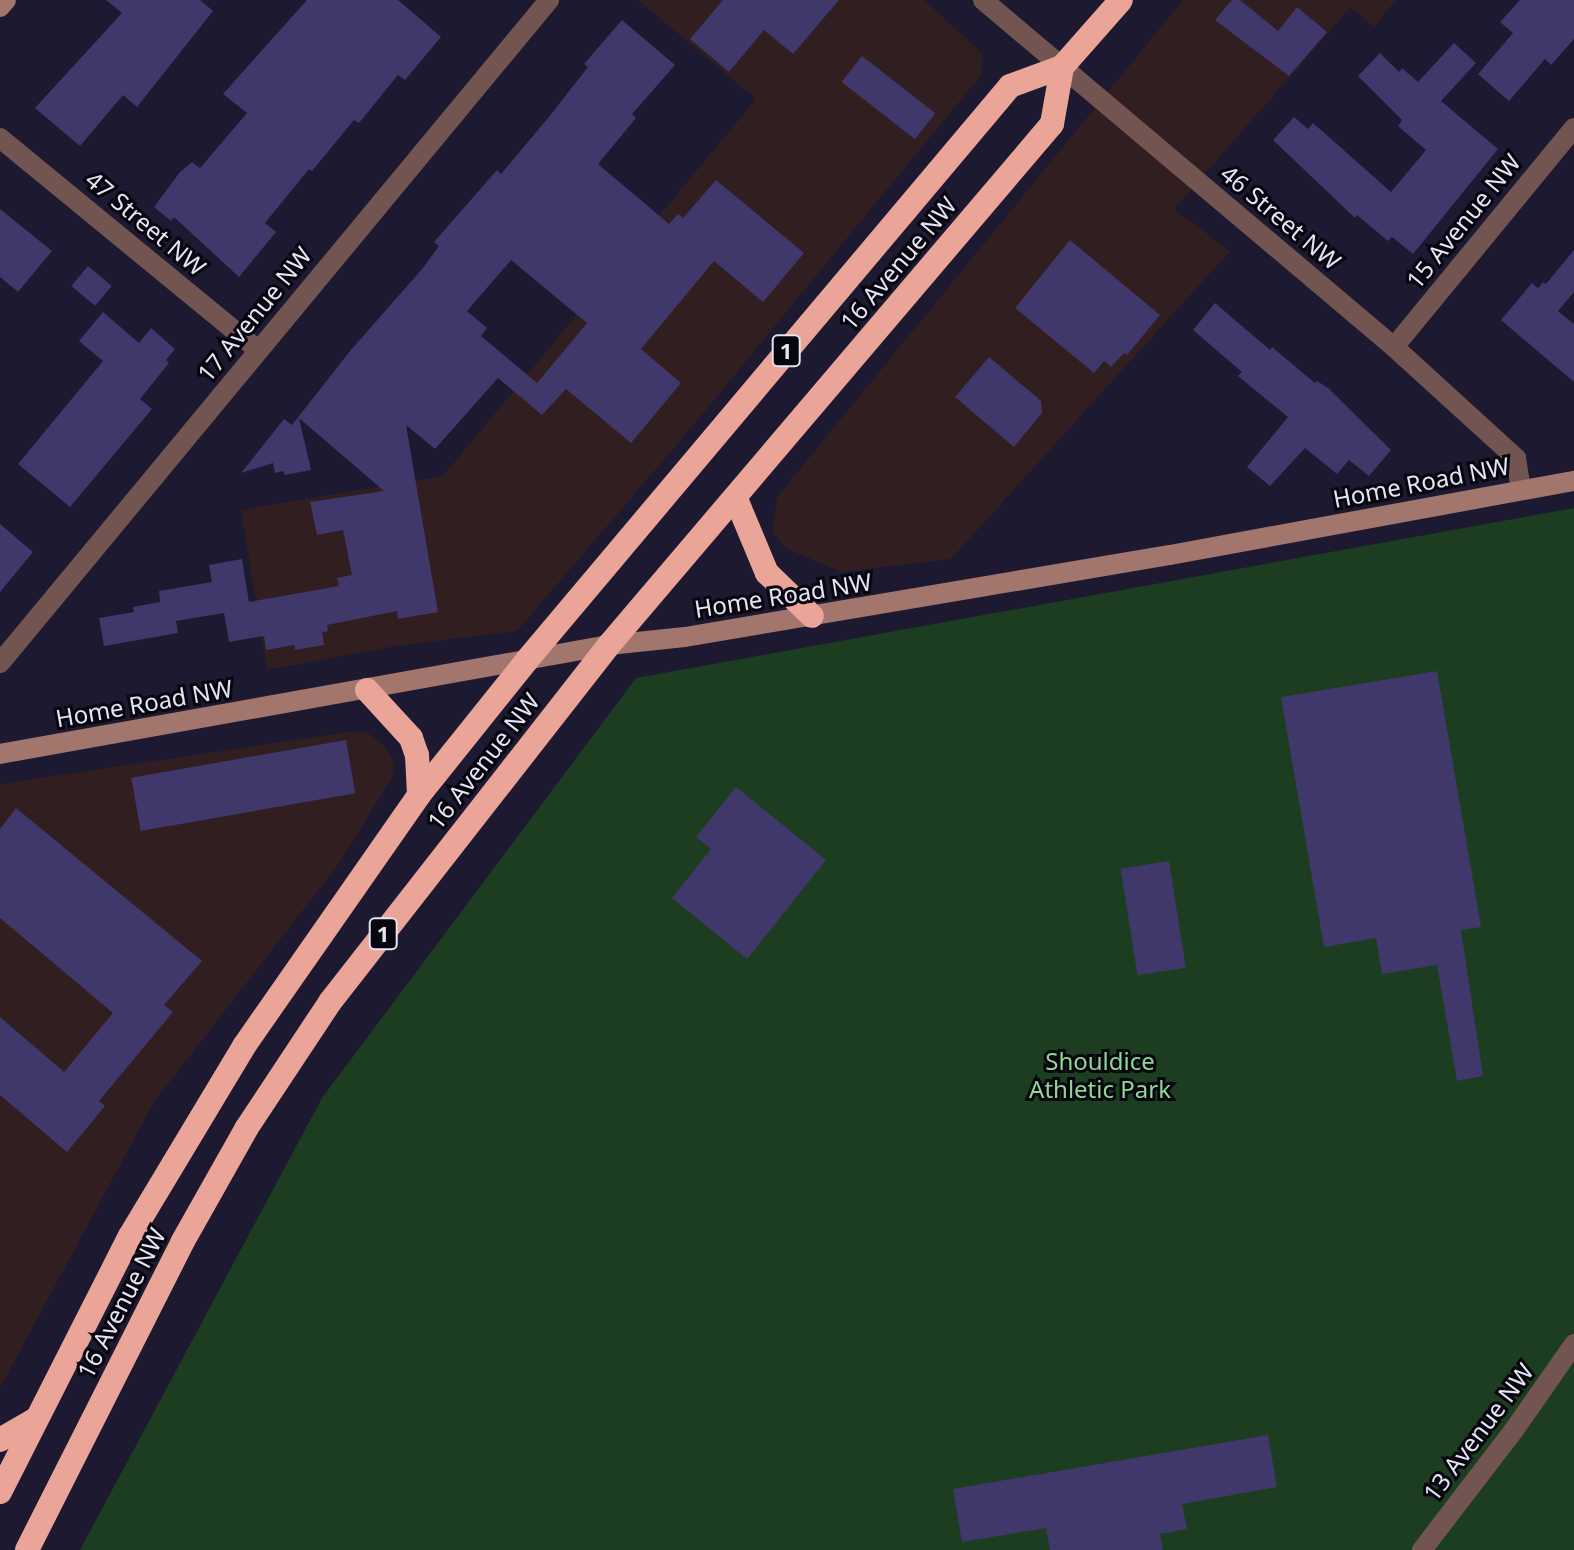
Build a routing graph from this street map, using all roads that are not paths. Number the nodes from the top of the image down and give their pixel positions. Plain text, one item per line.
1 (6, 0) edge
2 (549, 0) edge
3 (983, 0) edge
4 (1121, 0) edge
5 (0, 7) edge
6 (1062, 67) junction
7 (1574, 128) edge
8 (0, 138) edge
9 (1394, 347) junction
10 (257, 349) junction
11 (1574, 481) edge
12 (1521, 489) junction
13 (736, 499) junction
14 (812, 616) junction
15 (609, 645) junction
16 (527, 660) junction
17 (0, 663) edge
18 (367, 690) junction
19 (0, 754) edge
20 (419, 795) junction
21 (1574, 1344) edge
22 (36, 1419) junction
23 (0, 1440) edge
24 (0, 1492) edge
25 (27, 1550) edge
26 (1422, 1550) edge

1 - 5 street
2 - 10 street, 17 Avenue NW
3 - 6 street, 46 Street NW
4 - 6 highway, 16 Avenue NW / 1
6 - 9 street, 46 Street NW
6 - 13 highway, 16 Avenue NW / 1
6 - 16 highway, 16 Avenue NW / 1
7 - 9 street, 15 Avenue NW
8 - 10 street, 47 Street NW
9 - 12 street, 46 Street NW
10 - 17 street, 17 Avenue NW
11 - 12 street, Home Road NW
12 - 14 street, Home Road NW
13 - 14 highway
13 - 15 highway, 16 Avenue NW / 1
14 - 15 street, Home Road NW
15 - 16 street, Home Road NW
15 - 25 highway, 16 Avenue NW / 1
16 - 18 street, Home Road NW
16 - 20 highway, 16 Avenue NW / 1
18 - 19 street, Home Road NW
18 - 20 highway
20 - 22 highway, 16 Avenue NW / 1
21 - 26 street, 13 Avenue NW
22 - 23 highway
22 - 24 highway, 16 Avenue NW / 1

